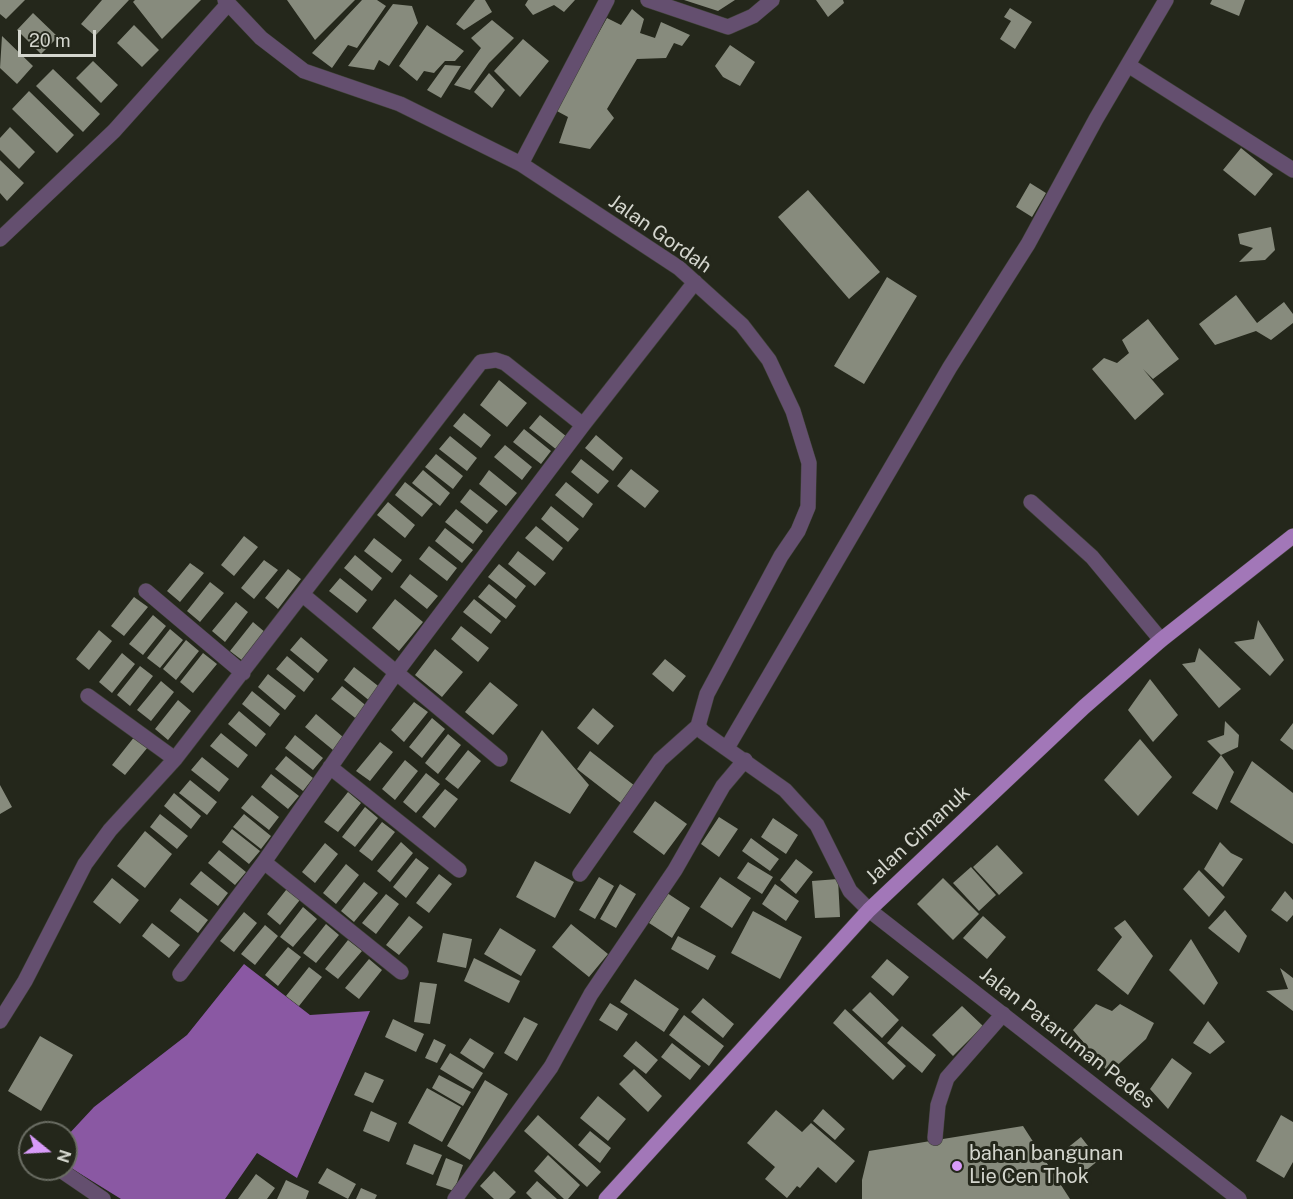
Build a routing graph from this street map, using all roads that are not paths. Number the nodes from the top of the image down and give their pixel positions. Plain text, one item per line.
1 (607, 0) edge
2 (648, 0) edge
3 (772, 0) edge
4 (1166, 0) edge
5 (227, 2) edge
6 (1128, 65) junction
7 (521, 164) junction
8 (1293, 170) edge
9 (0, 239) edge
10 (695, 282) junction
11 (583, 424) junction
12 (1031, 502) dead end
13 (1293, 536) edge
14 (146, 591) dead end
15 (303, 595) junction
16 (1161, 640) junction
17 (243, 673) junction
18 (396, 673) junction
19 (88, 696) dead end
20 (698, 726) junction
21 (727, 748) junction
22 (175, 759) junction
23 (500, 759) dead end
24 (745, 760) junction
25 (330, 767) junction
26 (264, 862) junction
27 (459, 870) dead end
28 (580, 874) dead end
29 (869, 910) junction
30 (401, 972) dead end
31 (180, 974) dead end
32 (1003, 1014) junction
33 (0, 1021) edge
34 (935, 1138) dead end
35 (77, 1181) edge
36 (103, 1199) edge
37 (455, 1199) edge
38 (606, 1199) edge
39 (1239, 1199) edge

1 - 7 street
2 - 3 street
4 - 6 street
5 - 7 street, Jalan Gordah
5 - 9 street
6 - 8 street
6 - 21 street
7 - 10 street, Jalan Gordah
10 - 11 street
10 - 20 street, Jalan Gordah
11 - 15 street
11 - 18 street
12 - 16 street
13 - 16 main road, Jalan Cimanuk
14 - 17 street
15 - 17 street
15 - 18 street
16 - 29 main road, Jalan Cimanuk
17 - 22 street
18 - 23 street
18 - 25 street
19 - 22 street
20 - 21 street
20 - 28 street
21 - 24 street
22 - 33 street
24 - 29 street
24 - 37 street
25 - 26 street
25 - 27 street
26 - 30 street
26 - 31 street
29 - 32 street, Jalan Pataruman Pedes
29 - 38 main road, Jalan Cimanuk
32 - 34 street
32 - 39 street, Jalan Pataruman Pedes
35 - 36 street

